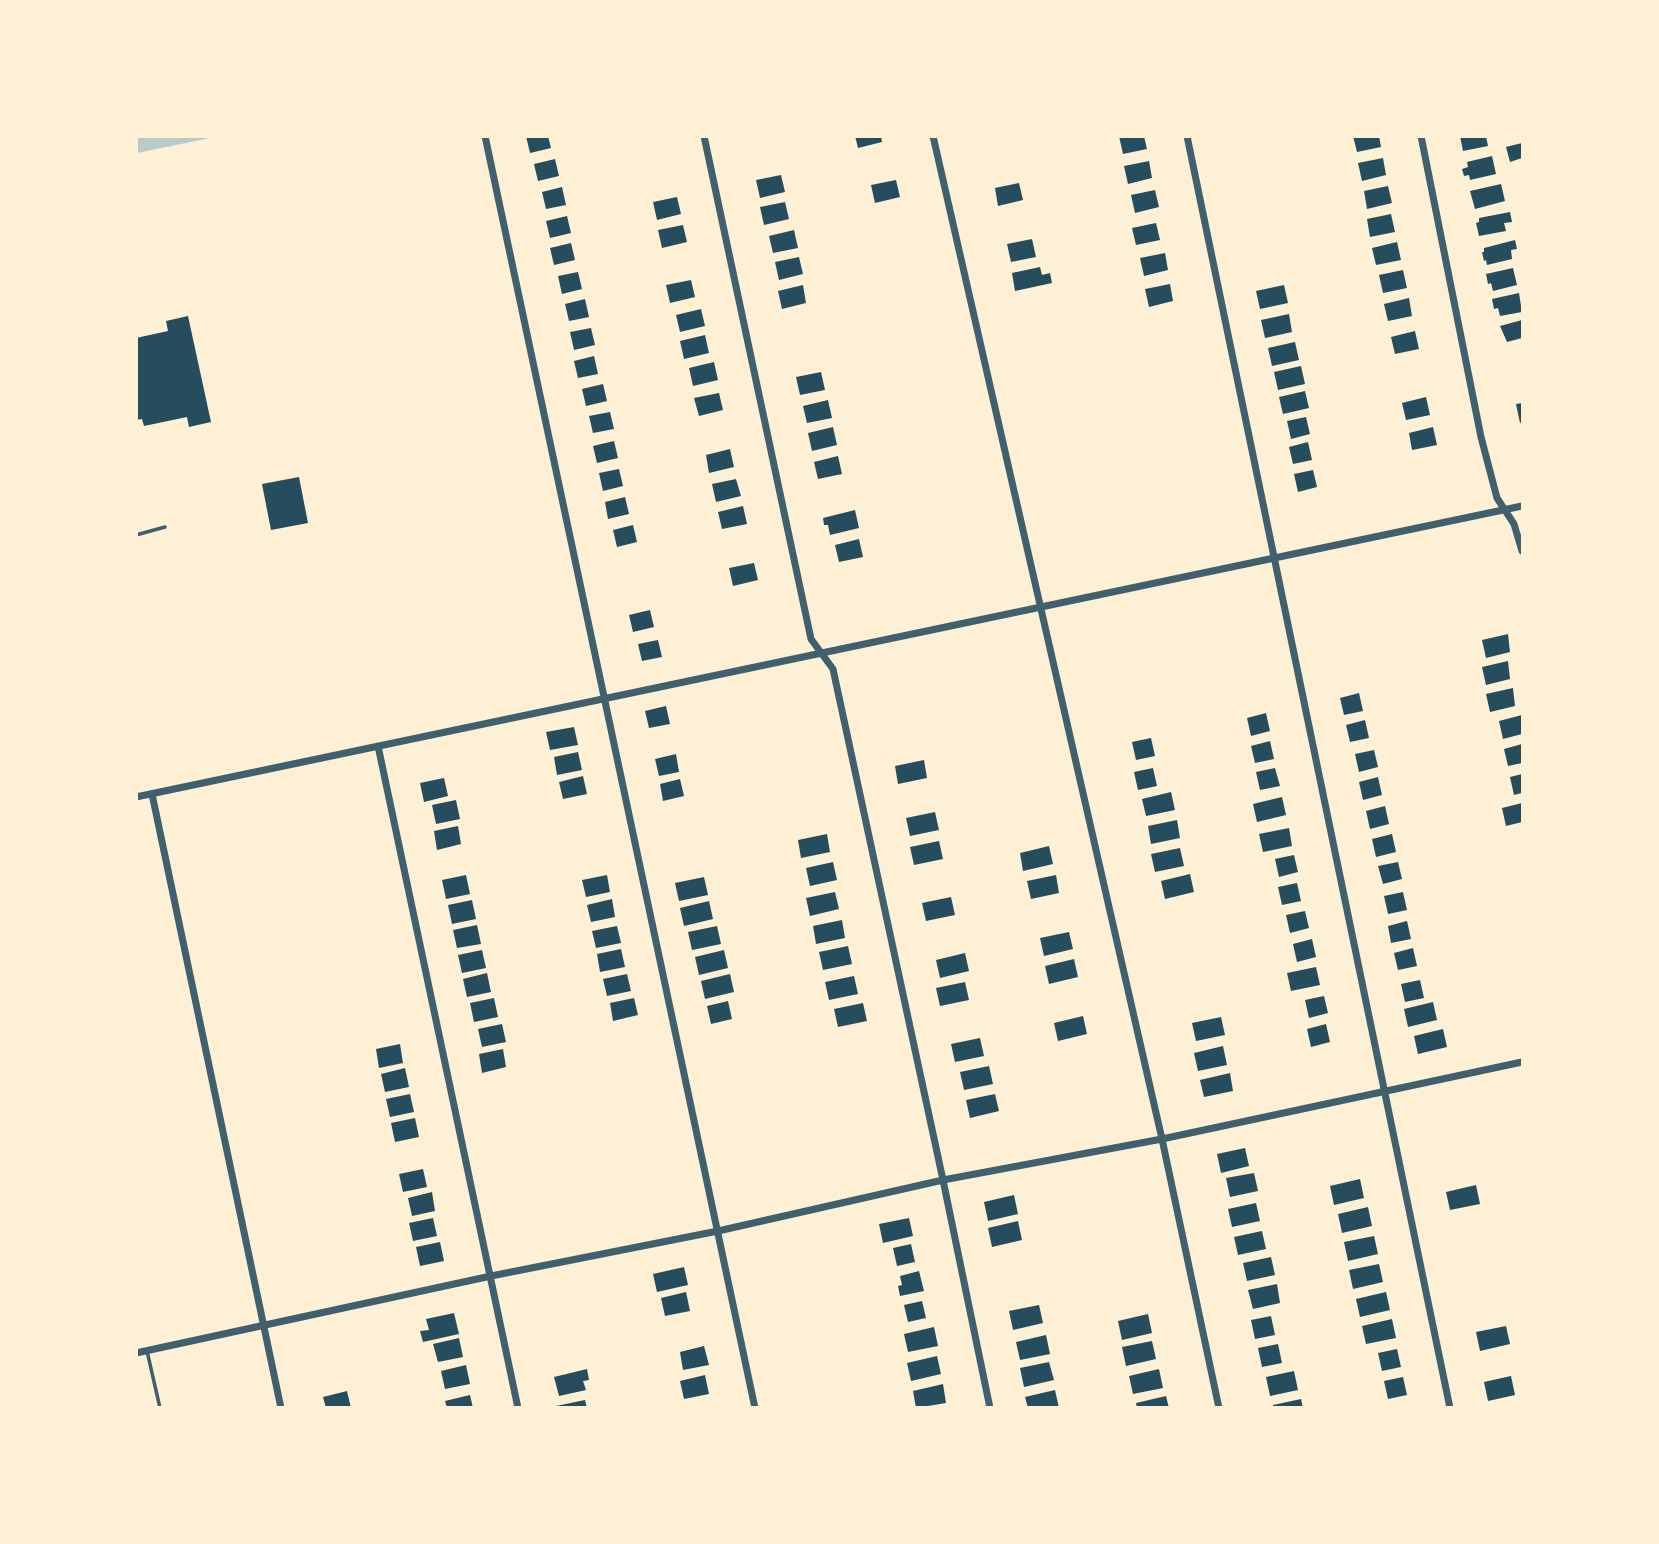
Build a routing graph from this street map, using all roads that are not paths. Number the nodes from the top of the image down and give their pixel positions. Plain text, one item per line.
1 (485, 136) edge
2 (704, 136) edge
3 (933, 136) edge
4 (1187, 136) edge
5 (1421, 136) edge
6 (1522, 506) edge
7 (1505, 510) junction
8 (165, 527) dead end
9 (136, 535) edge
10 (1522, 551) edge
11 (1274, 558) junction
12 (1041, 607) junction
13 (821, 653) junction
14 (605, 698) junction
15 (378, 746) junction
16 (152, 794) junction
17 (136, 797) edge
18 (1522, 1062) edge
19 (1383, 1092) junction
20 (1162, 1139) junction
21 (943, 1180) junction
22 (718, 1231) junction
23 (491, 1276) junction
24 (264, 1326) junction
25 (147, 1351) junction
26 (136, 1353) edge
27 (160, 1408) edge
28 (281, 1408) edge
29 (518, 1408) edge
30 (755, 1408) edge
31 (990, 1408) edge
32 (1219, 1408) edge
33 (1450, 1408) edge

1 - 14 street
2 - 13 street
3 - 12 street
4 - 11 street
5 - 7 street
6 - 7 street
7 - 10 street
7 - 11 street
8 - 9 lane
11 - 12 street
11 - 19 street
12 - 13 street
12 - 20 street
13 - 14 street
13 - 21 street
14 - 15 street
14 - 22 street
15 - 16 street
15 - 23 street
16 - 17 street
16 - 24 street
18 - 19 street
19 - 20 street
19 - 33 street
20 - 21 street
20 - 32 street
21 - 22 street
21 - 31 street
22 - 23 street
22 - 30 street
23 - 24 street
23 - 29 street
24 - 25 street
24 - 28 street
25 - 26 street
25 - 27 lane

